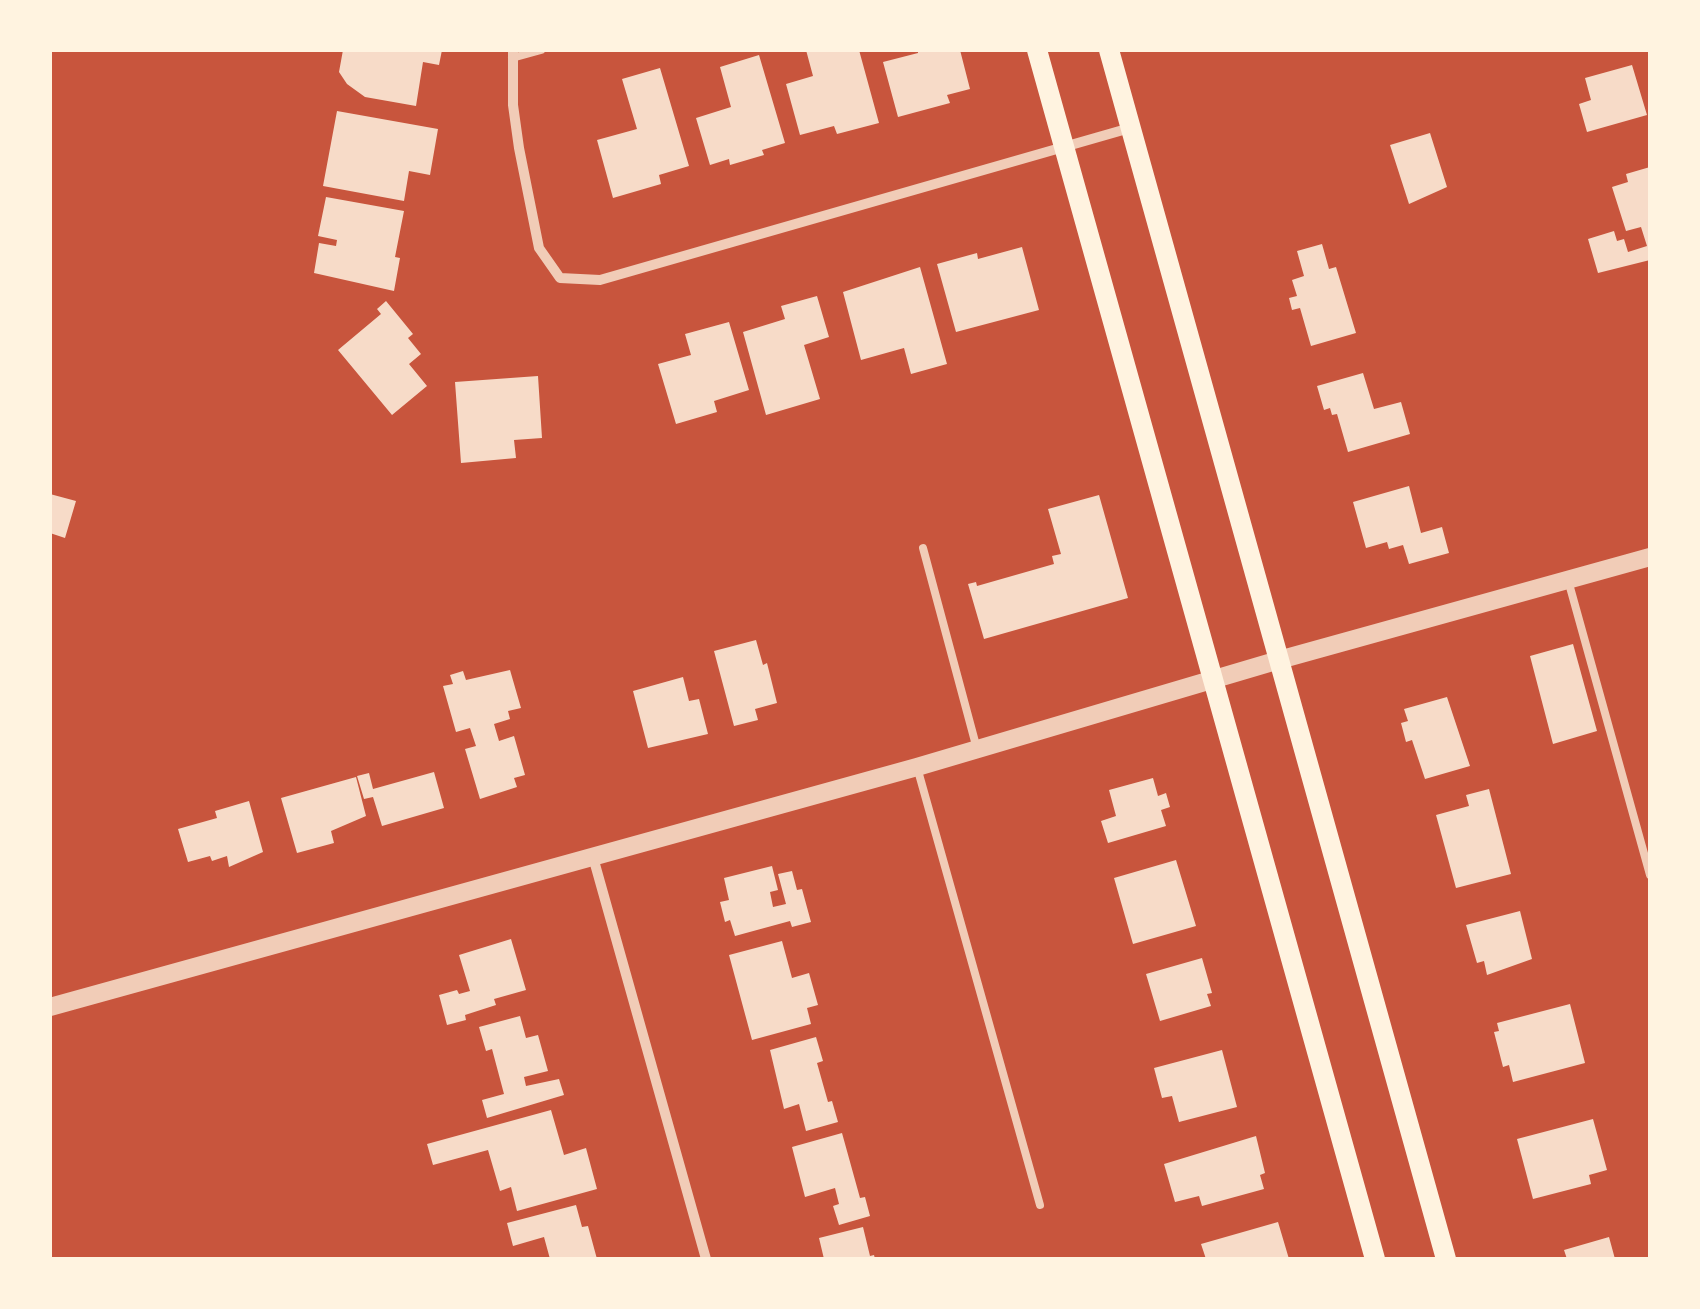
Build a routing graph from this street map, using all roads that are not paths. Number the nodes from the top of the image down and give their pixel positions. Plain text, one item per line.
1 (541, 50) edge
2 (1038, 50) edge
3 (1109, 50) edge
4 (512, 54) edge
5 (1130, 128) junction
6 (1064, 148) junction
7 (923, 548) dead end
8 (1650, 556) edge
9 (1568, 580) junction
10 (1279, 660) junction
11 (1213, 679) junction
12 (977, 750) junction
13 (917, 767) junction
14 (592, 857) junction
15 (1650, 875) edge
16 (50, 1007) edge
17 (1040, 1204) dead end
18 (706, 1259) edge
19 (1376, 1259) edge
20 (1446, 1259) edge

1 - 4 lane
2 - 6 main road
3 - 5 main road
4 - 6 street
5 - 6 street
5 - 10 main road
6 - 11 main road
7 - 12 lane
8 - 9 street
9 - 10 street
9 - 15 lane
10 - 11 street
10 - 20 main road
11 - 12 street
11 - 19 main road
12 - 13 street
13 - 14 street
13 - 17 lane
14 - 16 street
14 - 18 street

